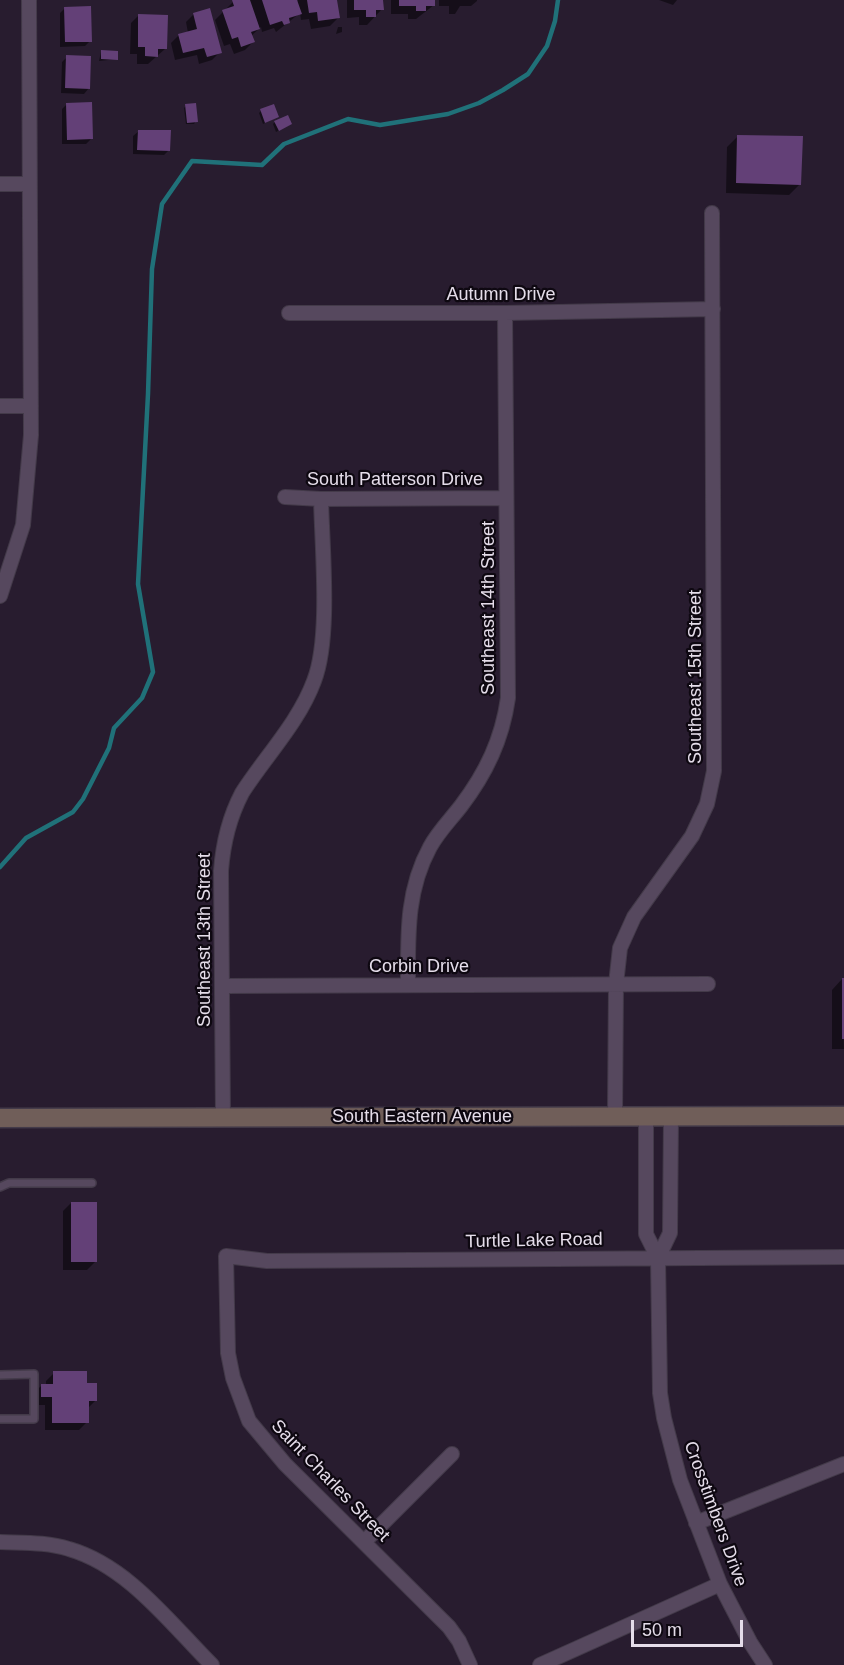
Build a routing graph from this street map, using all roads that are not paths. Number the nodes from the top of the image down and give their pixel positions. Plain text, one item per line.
1 (29, 0) edge
2 (0, 184) edge
3 (29, 184) junction
4 (712, 213) dead end
5 (713, 309) junction
6 (289, 313) dead end
7 (505, 313) junction
8 (0, 406) edge
9 (31, 406) junction
10 (285, 497) dead end
11 (506, 498) junction
12 (321, 499) junction
13 (0, 596) edge
14 (616, 984) junction
15 (708, 984) dead end
16 (408, 985) junction
17 (223, 986) junction
18 (615, 1116) junction
19 (646, 1116) junction
20 (671, 1116) junction
21 (844, 1116) edge
22 (0, 1118) edge
23 (223, 1118) junction
24 (92, 1183) dead end
25 (0, 1187) edge
26 (226, 1256) joint
27 (844, 1257) edge
28 (658, 1258) junction
29 (0, 1375) edge
30 (0, 1419) edge
31 (452, 1454) dead end
32 (844, 1464) edge
33 (696, 1523) junction
34 (0, 1542) edge
35 (364, 1542) junction
36 (720, 1584) junction
37 (212, 1665) edge
38 (470, 1665) edge
39 (540, 1665) edge
40 (765, 1665) edge

1 - 3 street
2 - 3 street
3 - 9 street
4 - 5 street, Southeast 15th Street
5 - 7 street, Autumn Drive
5 - 14 street, Southeast 15th Street
6 - 7 street, Autumn Drive
7 - 11 street, Southeast 14th Street
8 - 9 street
9 - 13 street
10 - 12 street, South Patterson Drive
11 - 12 street, South Patterson Drive
11 - 16 street, Southeast 14th Street
12 - 17 street, Southeast 13th Street
14 - 15 street, Corbin Drive
14 - 16 street, Corbin Drive
14 - 18 street, Southeast 15th Street
16 - 17 street, Corbin Drive
17 - 23 street, Southeast 13th Street
18 - 19 main road, South Eastern Avenue
18 - 23 main road, South Eastern Avenue
19 - 20 main road, South Eastern Avenue
19 - 28 street, Crosstimbers Drive
20 - 21 main road, South Eastern Avenue
20 - 28 street, Crosstimbers Drive
22 - 23 main road, South Eastern Avenue
24 - 25 lane
26 - 28 street, Turtle Lake Road
26 - 35 street, Saint Charles Street
27 - 28 street, Turtle Lake Road
28 - 33 street, Crosstimbers Drive
29 - 30 lane
31 - 35 street
32 - 33 street
33 - 36 street, Crosstimbers Drive
34 - 37 street
35 - 38 street, Saint Charles Street
36 - 39 street
36 - 40 street, Crosstimbers Drive

